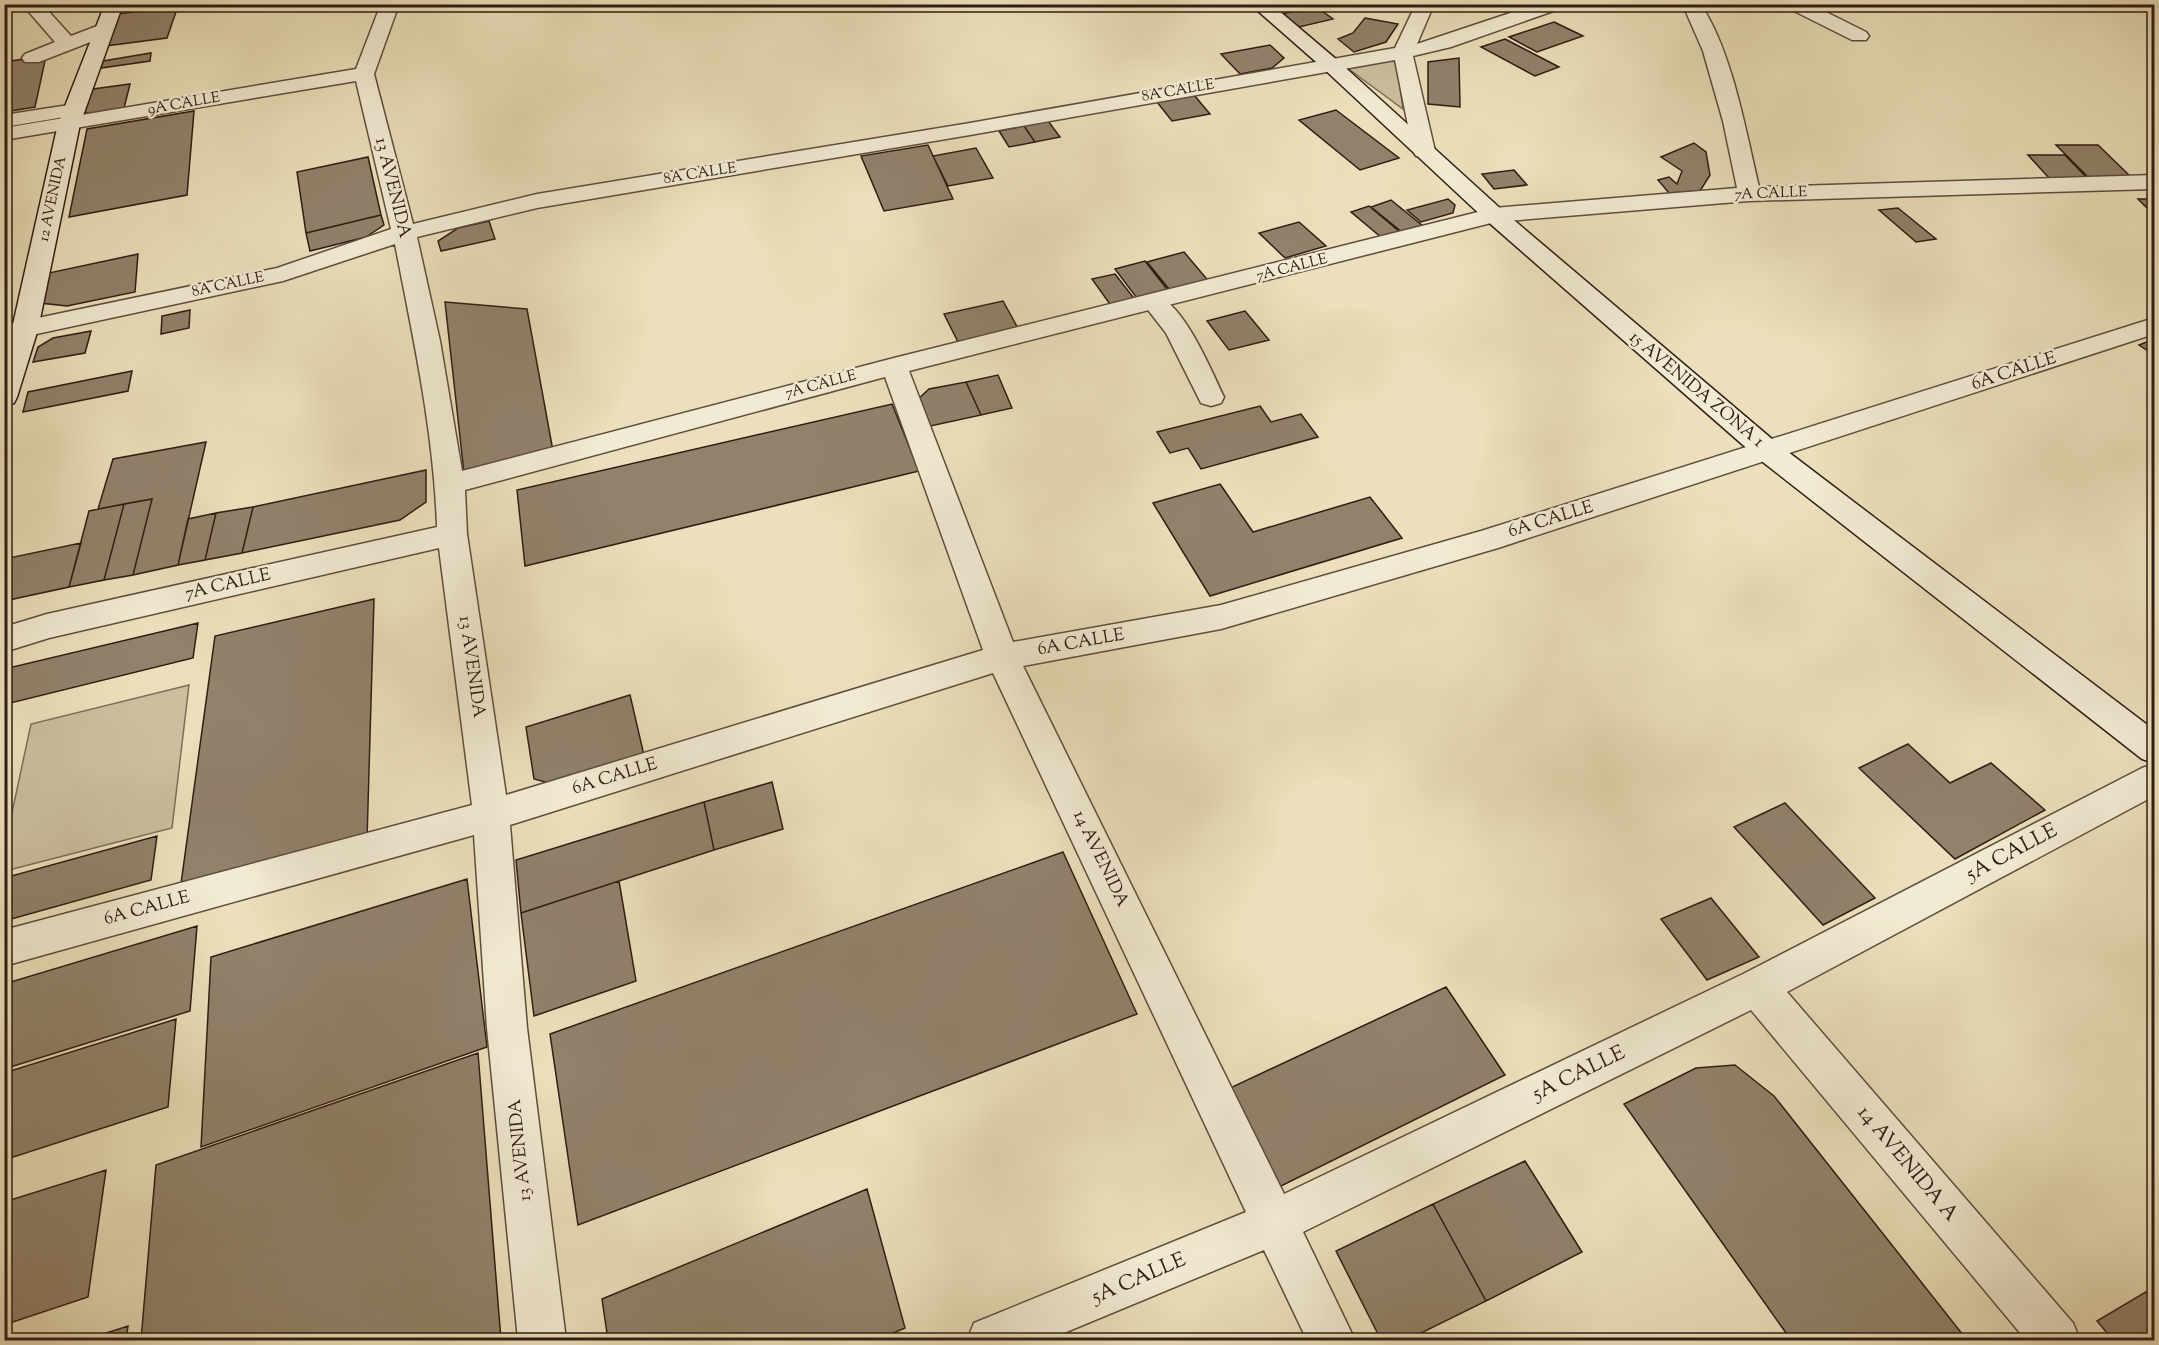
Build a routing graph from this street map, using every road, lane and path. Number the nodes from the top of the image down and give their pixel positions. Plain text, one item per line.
1 (31, 4) edge
2 (114, 4) edge
3 (390, 4) edge
4 (1259, 4) edge
5 (1425, 4) edge
6 (1556, 4) edge
7 (1794, 4) edge
8 (1697, 6) edge
9 (104, 30) junction
10 (1859, 36) dead end
11 (67, 44) junction
12 (1403, 52) junction
13 (32, 58) dead end
14 (1330, 64) junction
15 (364, 74) junction
16 (72, 117) junction
17 (9, 121) edge
18 (1424, 151) junction
19 (2154, 182) edge
20 (1749, 194) junction
21 (1494, 215) junction
22 (404, 233) junction
23 (1153, 301) junction
24 (2154, 326) edge
25 (15, 331) edge
26 (894, 366) junction
27 (1211, 397) dead end
28 (4, 398) edge
29 (1769, 452) junction
30 (450, 484) junction
31 (452, 534) junction
32 (4, 640) edge
33 (1002, 657) junction
34 (2154, 749) edge
35 (2154, 779) edge
36 (491, 815) junction
37 (4, 948) edge
38 (1757, 987) junction
39 (1276, 1222) junction
40 (542, 1341) edge
41 (991, 1341) edge
42 (1331, 1341) edge
43 (2056, 1341) edge

1 - 11 street
2 - 9 street, 12 AVENIDA
3 - 15 street
4 - 14 street, 15 AVENIDA ZONA 1
5 - 12 street
6 - 12 street, 8A CALLE
7 - 10 street
8 - 20 street
9 - 11 street
9 - 16 street, 12 AVENIDA
11 - 13 street
12 - 14 street, 8A CALLE
12 - 18 street
14 - 18 street, 15 AVENIDA ZONA 1
14 - 22 street, 8A CALLE
15 - 16 street, 9A CALLE
15 - 22 street, 13 AVENIDA
16 - 17 street, 9A CALLE
16 - 25 street, 12 AVENIDA
18 - 21 street, 15 AVENIDA ZONA 1
19 - 20 street, 7A CALLE
20 - 21 street, 7A CALLE
21 - 23 street, 7A CALLE
21 - 29 street, 15 AVENIDA ZONA 1
22 - 25 street, 8A CALLE
22 - 30 street, 13 AVENIDA
23 - 26 street, 7A CALLE
23 - 27 street
24 - 29 street, 6A CALLE
25 - 28 street, 12 AVENIDA
26 - 30 street, 7A CALLE
26 - 33 street, 14 AVENIDA
29 - 33 street, 6A CALLE
29 - 34 street, 15 AVENIDA ZONA 1
30 - 31 street, 13 AVENIDA
31 - 32 street, 7A CALLE
31 - 36 street, 13 AVENIDA
33 - 36 street, 6A CALLE
33 - 39 street, 14 AVENIDA
35 - 38 street, 5A CALLE
36 - 37 street, 6A CALLE
36 - 40 street, 13 AVENIDA
38 - 39 street, 5A CALLE
38 - 43 street, 14 AVENIDA A
39 - 41 street, 5A CALLE
39 - 42 street, 14 AVENIDA

